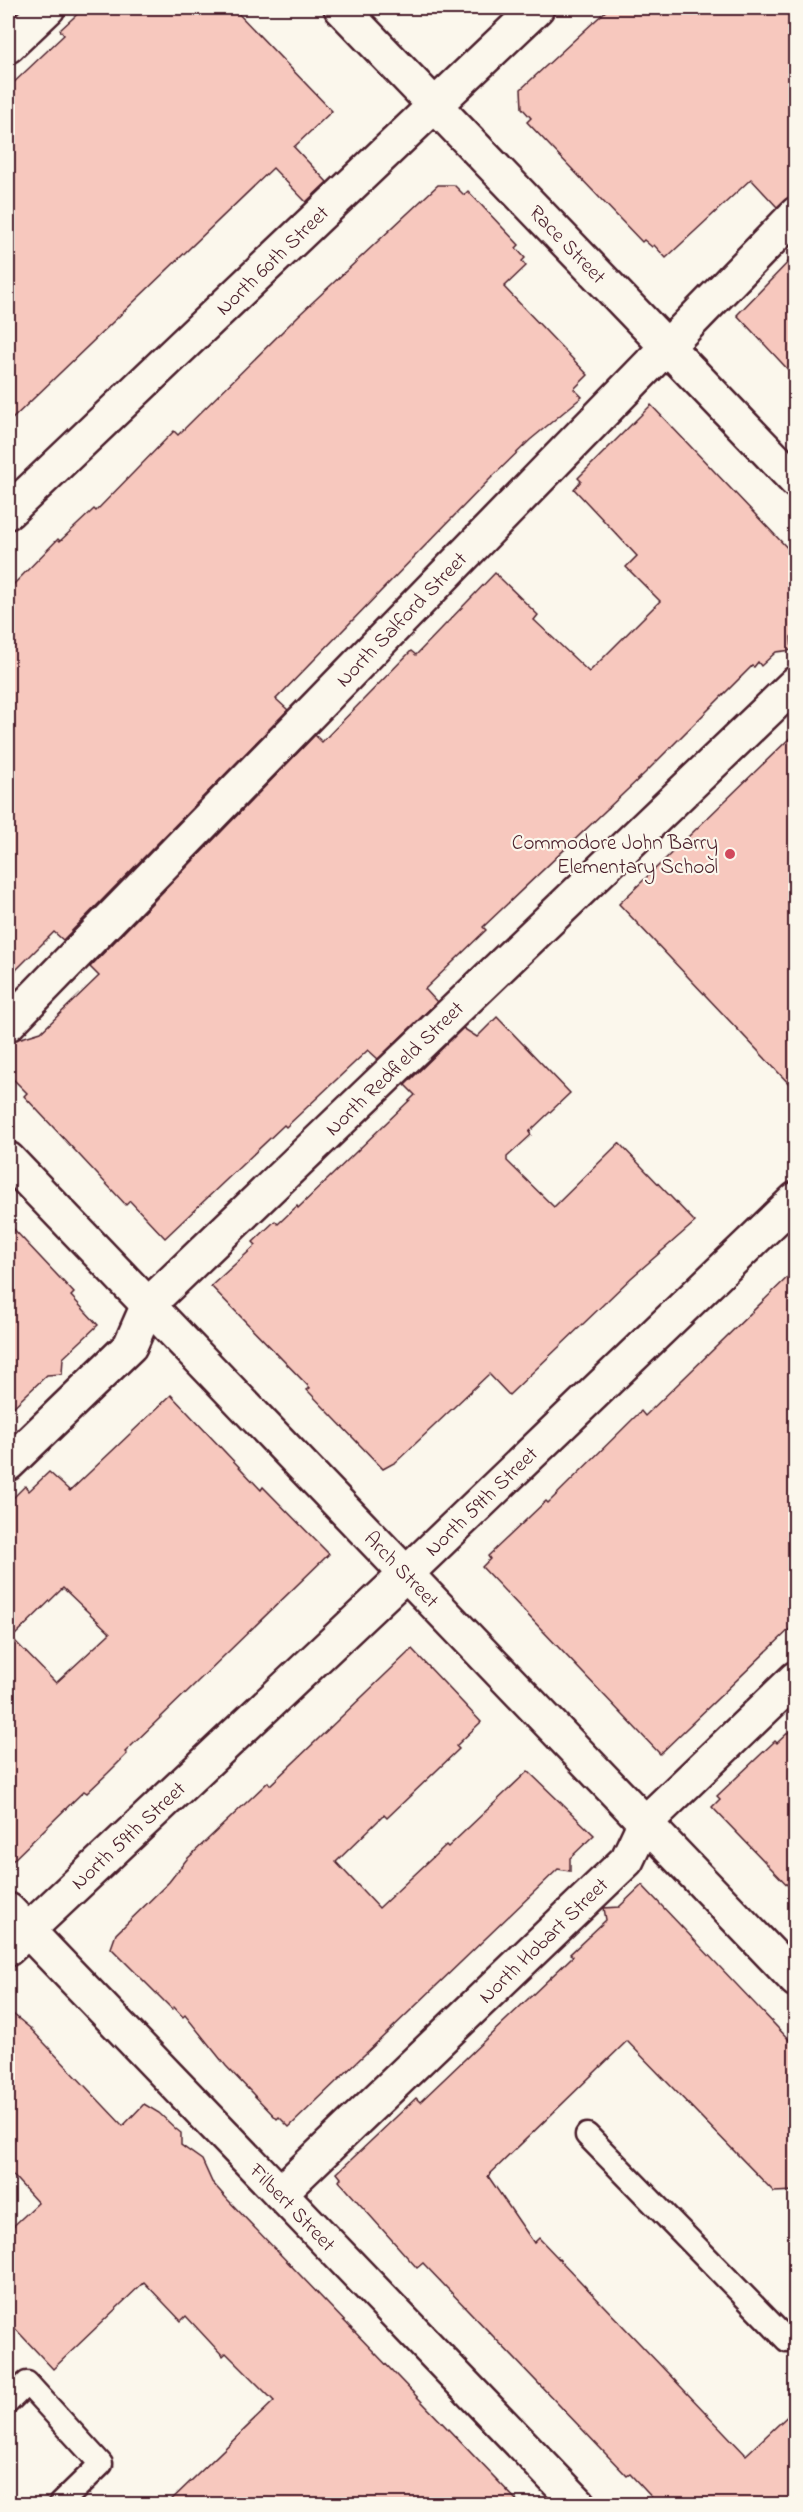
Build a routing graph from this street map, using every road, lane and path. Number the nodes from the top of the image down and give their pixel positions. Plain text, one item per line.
1 (48, 8) edge
2 (341, 8) edge
3 (537, 8) edge
4 (8, 46) edge
5 (435, 105) junction
6 (795, 214) edge
7 (666, 346) junction
8 (795, 481) edge
9 (8, 512) edge
10 (795, 683) edge
11 (8, 1024) edge
12 (8, 1158) edge
13 (795, 1199) edge
14 (148, 1305) junction
15 (8, 1464) edge
16 (407, 1572) junction
17 (795, 1678) edge
18 (644, 1824) junction
19 (14, 1930) edge
20 (795, 1980) edge
21 (587, 2135) dead end
22 (280, 2193) junction
23 (795, 2333) edge
24 (8, 2402) edge
25 (60, 2505) edge
26 (579, 2505) edge

1 - 4 street
2 - 5 street, Race Street
3 - 5 street, North 60th Street
5 - 7 street, Race Street
5 - 9 street, North 60th Street
6 - 7 street, North Salford Street
7 - 8 street, Race Street
7 - 11 street, North Salford Street
10 - 14 street, North Redfield Street
12 - 14 street, Arch Street
13 - 16 street, North 59th Street
14 - 15 street, North Redfield Street
14 - 16 street, Arch Street
16 - 18 street, Arch Street
16 - 19 street, North 59th Street
17 - 18 street, North Hobart Street
18 - 20 street, Arch Street
18 - 22 street, North Hobart Street
19 - 22 street, Filbert Street
21 - 23 lane
22 - 26 street, Filbert Street
24 - 25 lane

